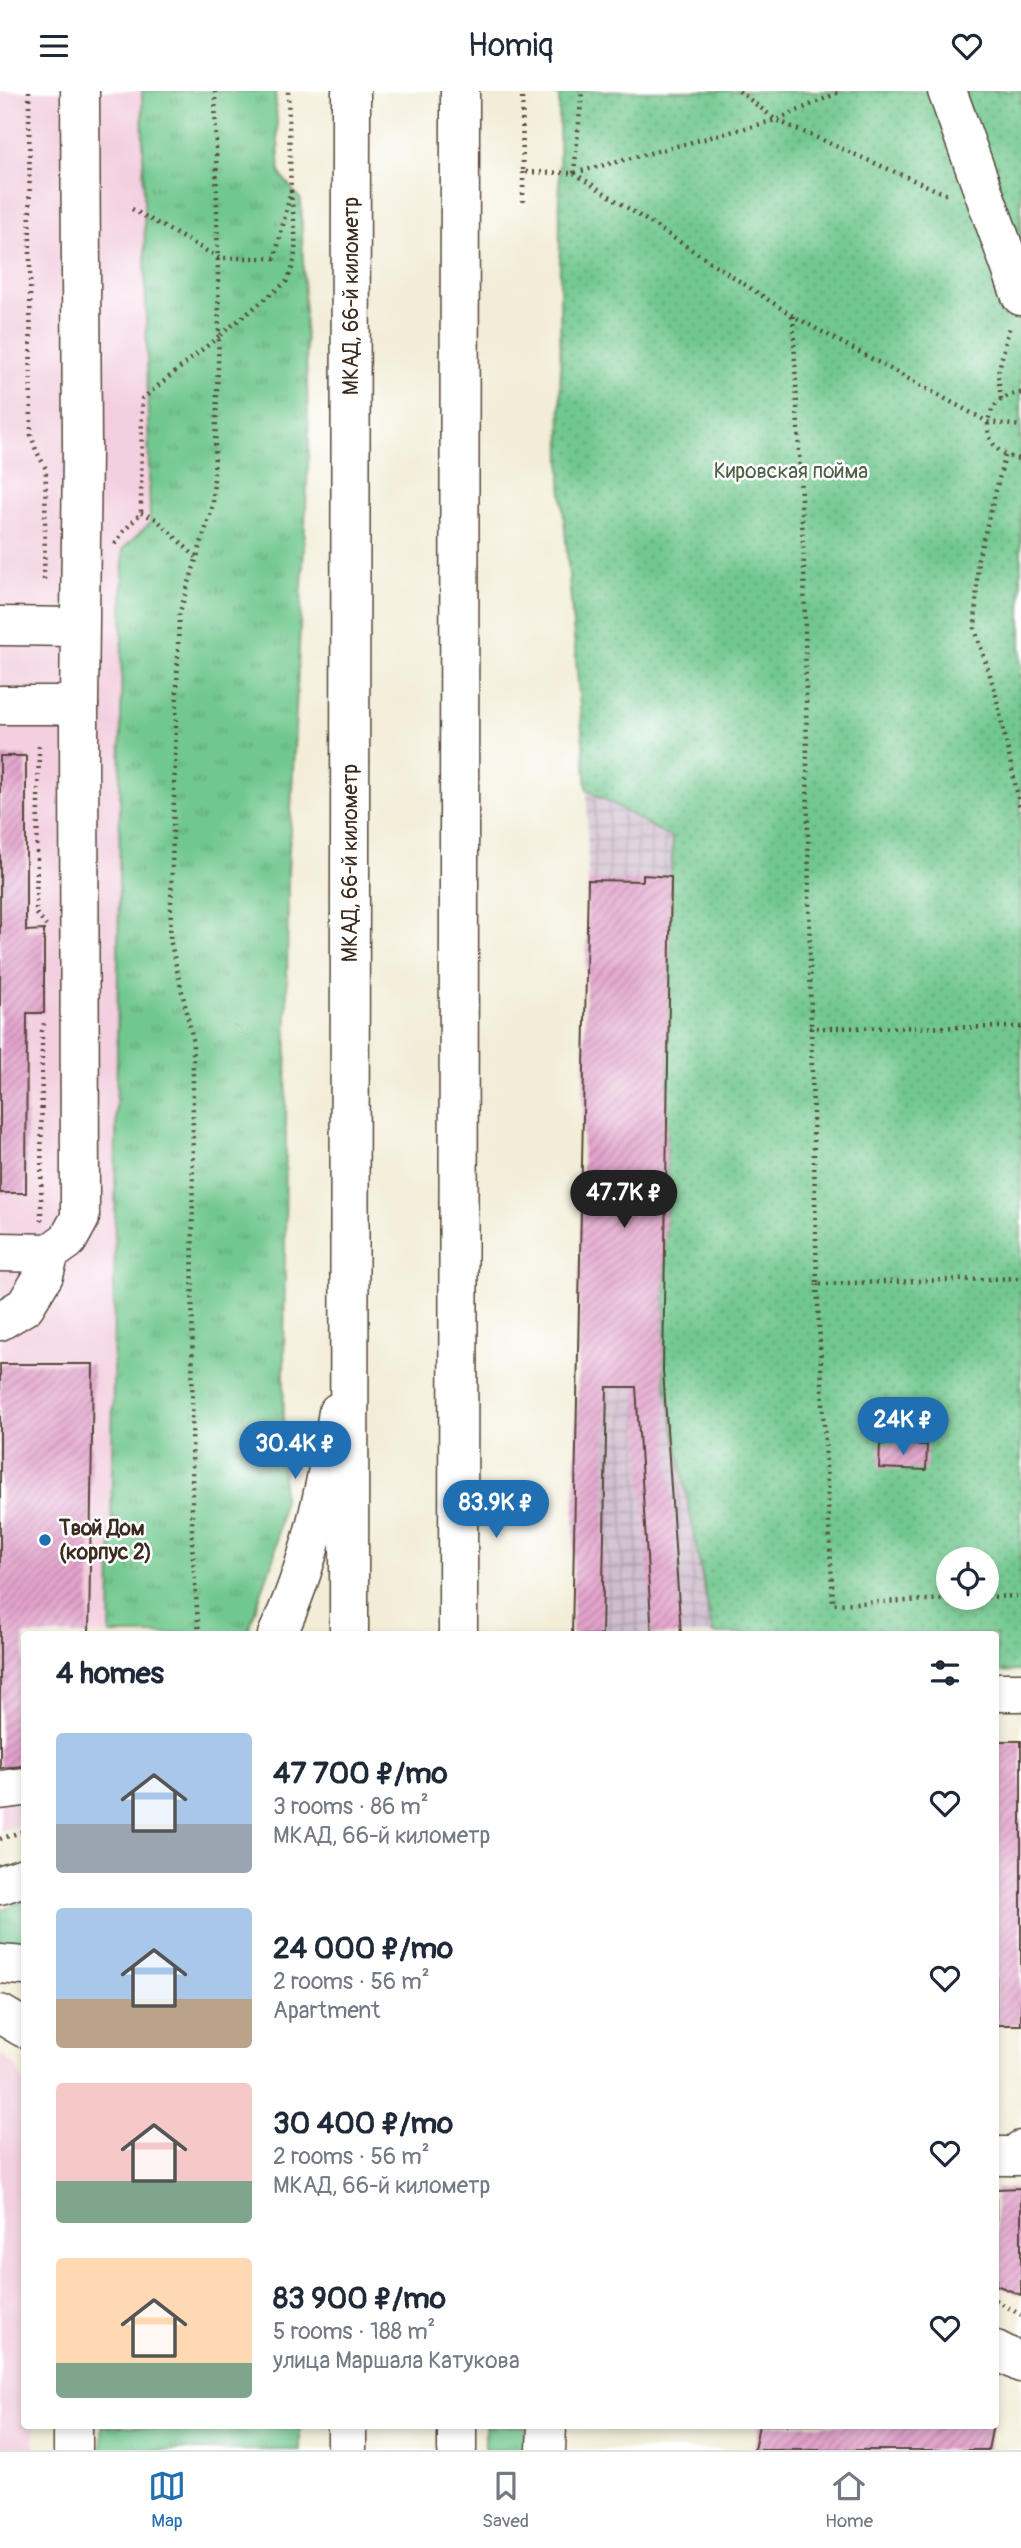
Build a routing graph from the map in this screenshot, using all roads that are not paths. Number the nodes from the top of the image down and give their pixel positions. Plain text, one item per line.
1 (80, 91) edge
2 (351, 91) edge
3 (460, 91) edge
4 (947, 91) edge
5 (1016, 309) edge
6 (0, 627) edge
7 (79, 627) junction
8 (0, 705) edge
9 (79, 705) junction
10 (45, 1238) junction
11 (0, 1252) edge
12 (0, 1321) edge
13 (349, 1340) junction
14 (458, 1450) junction
15 (279, 1631) edge
16 (349, 1631) edge
17 (458, 1631) edge
18 (475, 1631) edge
19 (999, 1692) edge
20 (1021, 1692) edge
21 (21, 1787) edge
22 (0, 1790) edge
23 (21, 1878) edge
24 (0, 1885) edge
25 (0, 1963) edge
26 (21, 1966) edge
27 (0, 2014) edge
28 (21, 2026) edge
29 (1021, 2150) edge
30 (999, 2156) edge
31 (999, 2352) edge
32 (1021, 2363) edge
33 (73, 2429) edge
34 (457, 2429) edge
35 (547, 2429) edge
36 (73, 2450) edge
37 (457, 2450) edge
38 (546, 2450) edge

1 - 7 main road
2 - 13 main road, МКАД, 66-й километр
3 - 14 main road
4 - 5 main road
6 - 7 main road
7 - 9 main road
8 - 9 main road
9 - 10 main road
10 - 11 main road
10 - 12 main road
13 - 15 main road
13 - 16 main road, МКАД, 66-й километр
14 - 17 main road
14 - 18 main road
19 - 20 main road
21 - 22 main road
23 - 24 main road
25 - 26 main road
27 - 28 main road
29 - 30 main road
31 - 32 main road
33 - 36 main road
34 - 37 main road
35 - 38 main road

